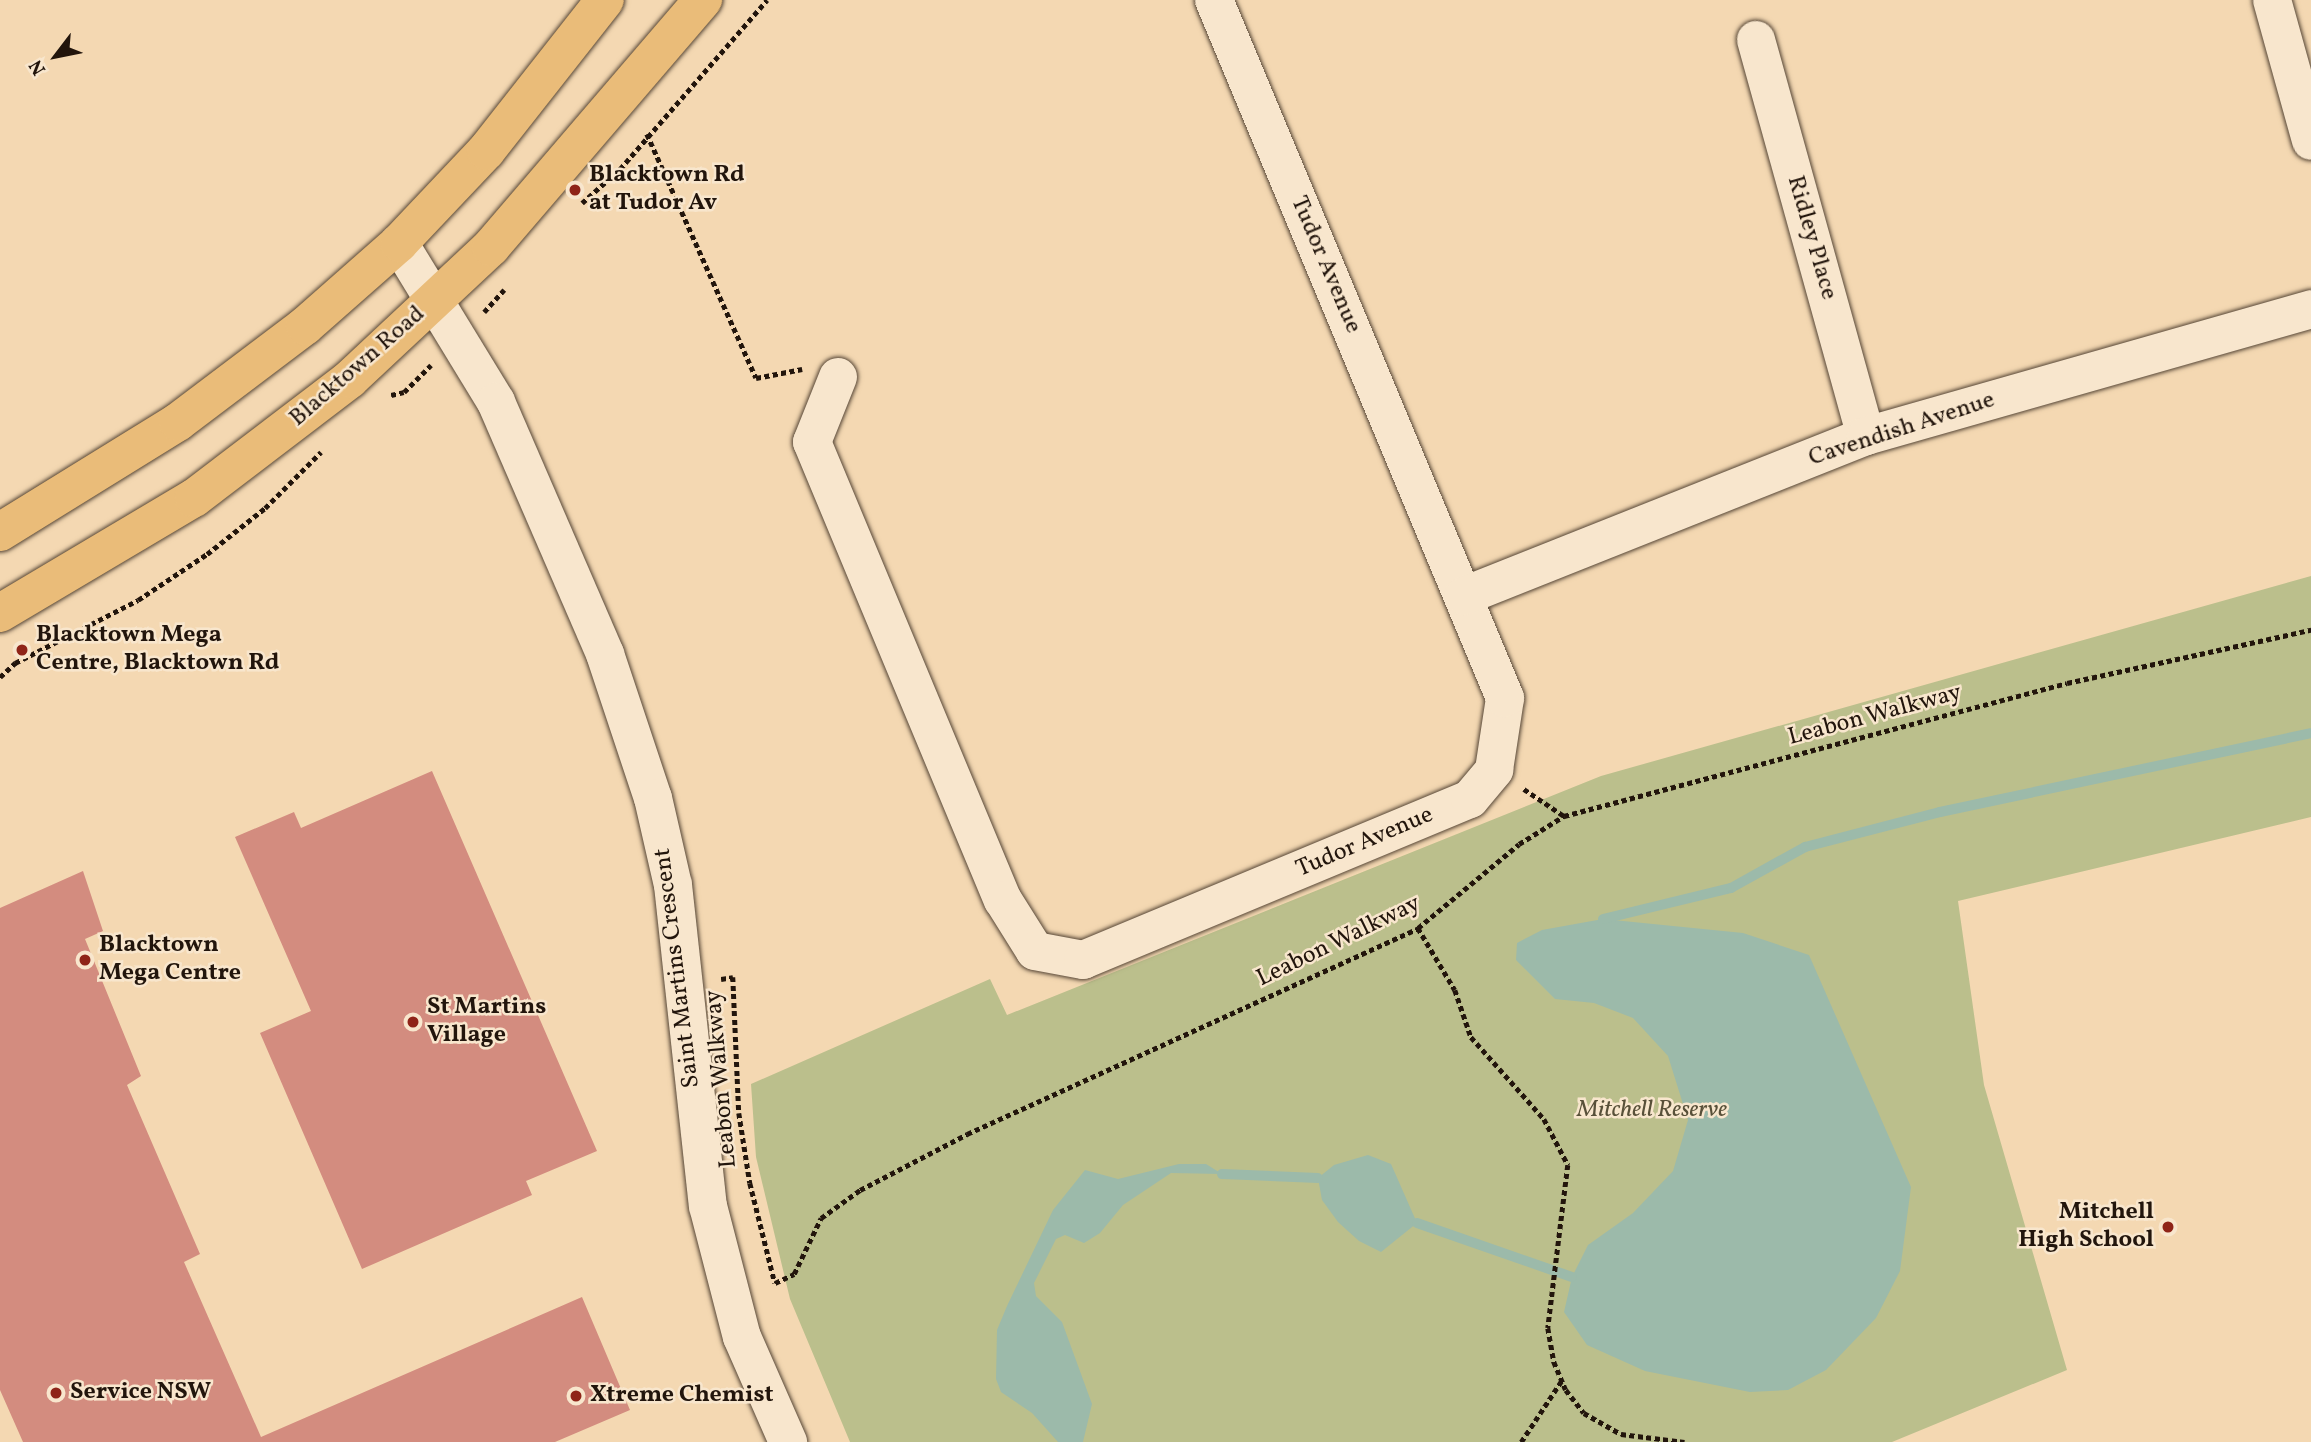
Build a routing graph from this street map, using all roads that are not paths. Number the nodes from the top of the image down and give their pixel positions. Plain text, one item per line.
1 (605, 0) edge
2 (703, 0) edge
3 (1214, 0) edge
4 (2272, 0) edge
5 (1756, 40) dead end
6 (2311, 141) edge
7 (399, 243) junction
8 (436, 299) junction
9 (2311, 309) edge
10 (838, 377) road end
11 (1866, 436) junction
12 (0, 532) edge
13 (1464, 596) junction
14 (0, 613) edge
15 (788, 1442) edge

1 - 7 main road
2 - 8 main road, Blacktown Road
3 - 13 street, Tudor Avenue
4 - 6 street
5 - 11 street, Ridley Place
7 - 8 street, Saint Martins Crescent
7 - 12 main road
8 - 14 main road, Blacktown Road
8 - 15 street, Saint Martins Crescent
9 - 11 street, Cavendish Avenue
10 - 13 street, Tudor Avenue
11 - 13 street, Cavendish Avenue

